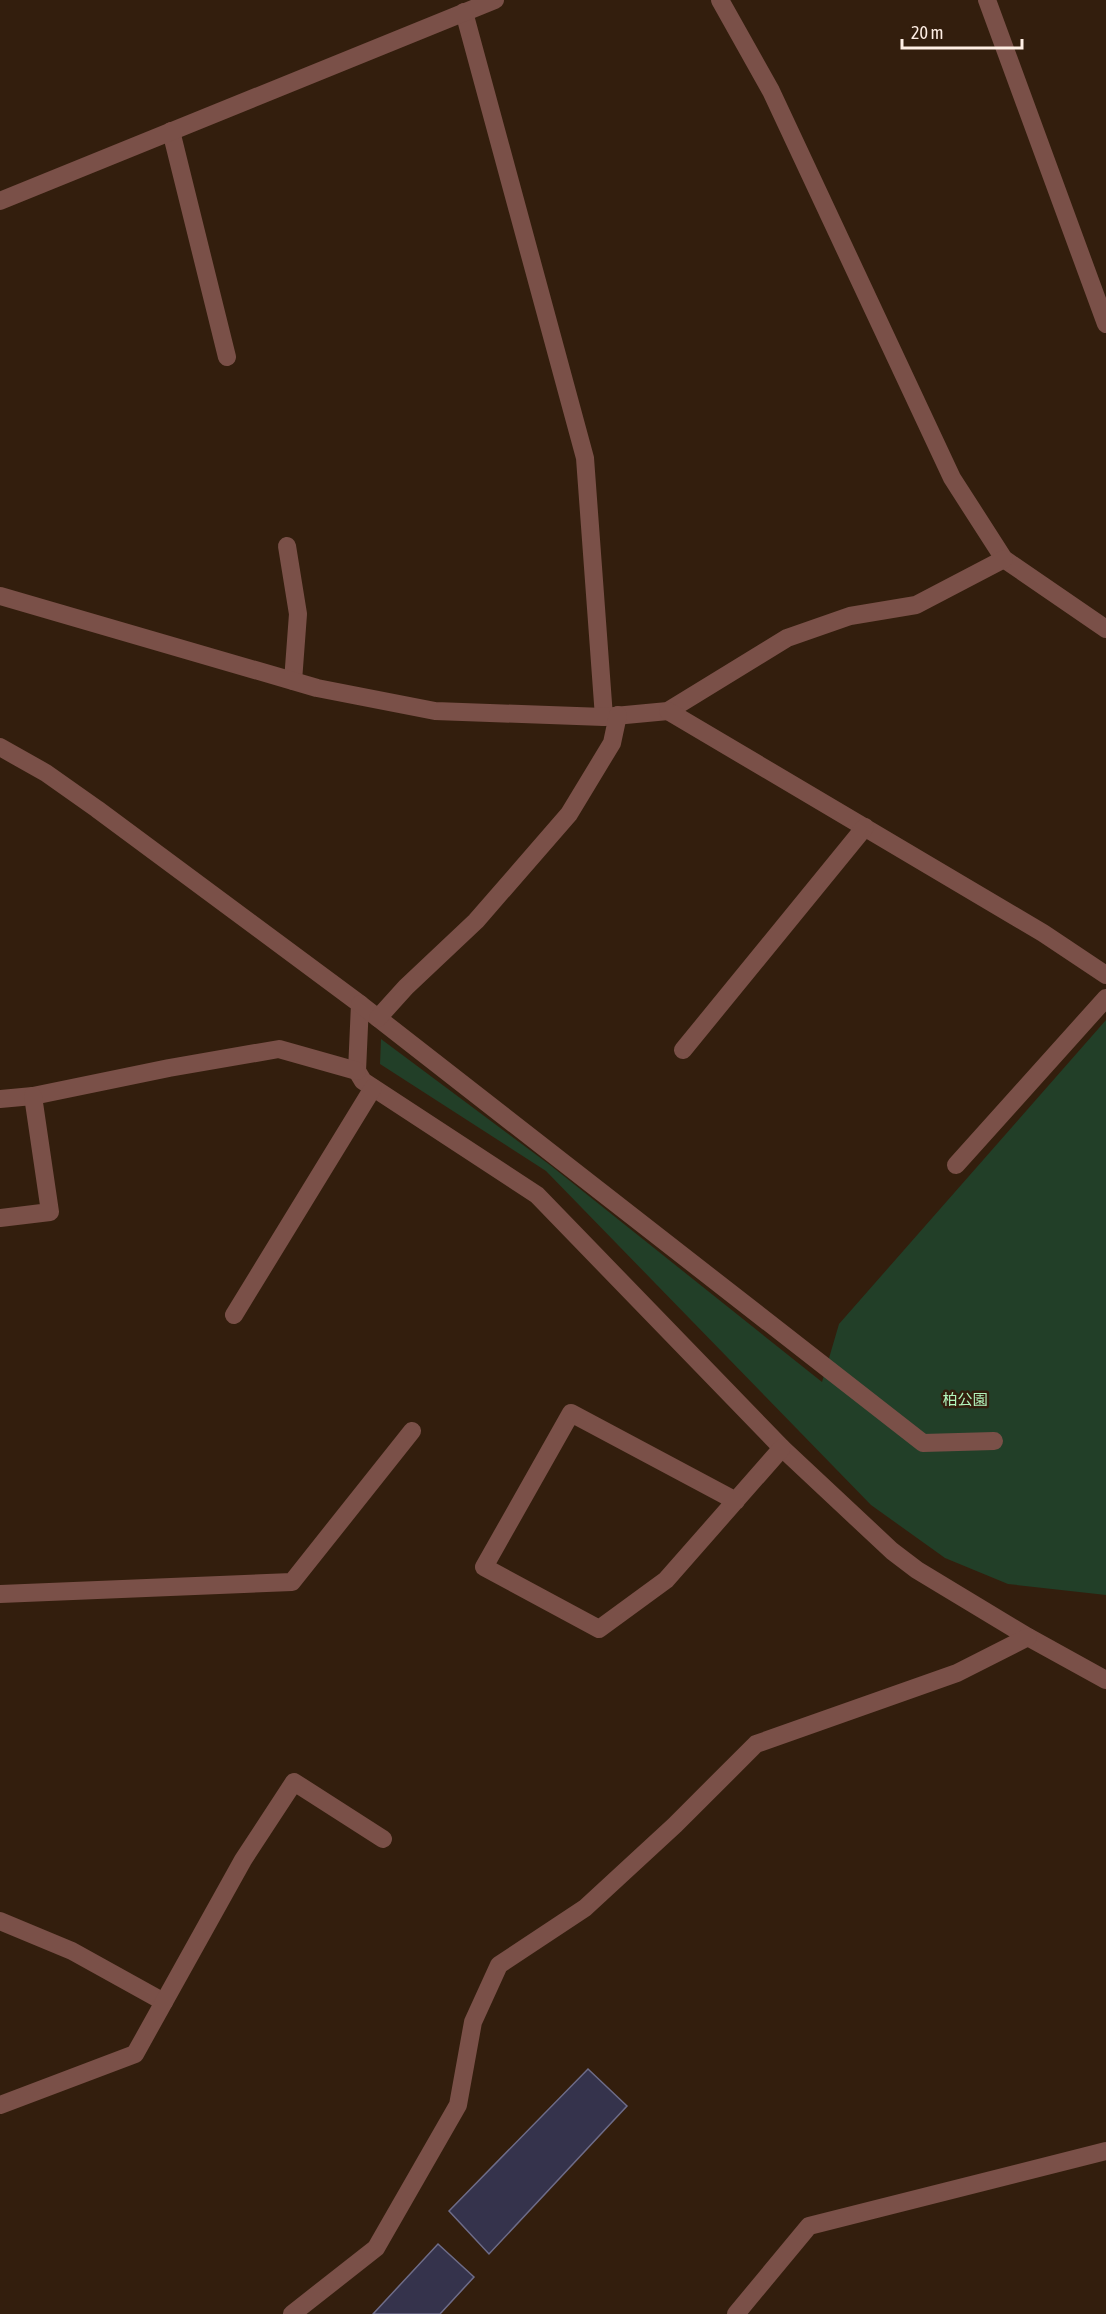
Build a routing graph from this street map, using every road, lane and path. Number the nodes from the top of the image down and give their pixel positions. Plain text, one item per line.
1 (495, 0) edge
2 (720, 0) edge
3 (987, 0) edge
4 (464, 12) junction
5 (171, 131) junction
6 (0, 201) edge
7 (1106, 324) edge
8 (227, 357) dead end
9 (287, 546) dead end
10 (1004, 559) junction
11 (0, 596) edge
12 (1106, 629) edge
13 (294, 681) junction
14 (668, 711) junction
15 (611, 716) junction
16 (0, 747) edge
17 (865, 827) junction
18 (1106, 975) edge
19 (1106, 998) edge
20 (360, 1004) junction
21 (378, 1018) junction
22 (683, 1050) dead end
23 (357, 1071) junction
24 (373, 1089) junction
25 (33, 1096) junction
26 (0, 1099) edge
27 (956, 1165) dead end
28 (0, 1218) edge
29 (234, 1315) dead end
30 (412, 1431) dead end
31 (994, 1441) dead end
32 (782, 1448) junction
33 (736, 1501) junction
34 (0, 1594) edge
35 (1028, 1637) junction
36 (1106, 1680) edge
37 (383, 1839) dead end
38 (0, 1921) edge
39 (164, 2002) junction
40 (0, 2105) edge
41 (1106, 2151) edge
42 (292, 2314) edge
43 (736, 2314) edge

1 - 4 street
2 - 10 street
3 - 7 street
4 - 5 street
4 - 15 street
5 - 6 street
5 - 8 street
9 - 13 street
10 - 12 street
10 - 14 street
11 - 13 street
13 - 15 street
14 - 15 street
14 - 17 street
15 - 21 street
16 - 20 street
17 - 18 street
17 - 22 street
19 - 27 street
20 - 21 street
20 - 23 street
21 - 31 street
23 - 24 street
23 - 25 street
24 - 29 street
24 - 32 street
25 - 26 street
25 - 28 street
30 - 34 street
32 - 33 street
32 - 35 street
33 - 33 street
35 - 36 street
35 - 42 street
37 - 39 street
38 - 39 street
39 - 40 street
41 - 43 street

